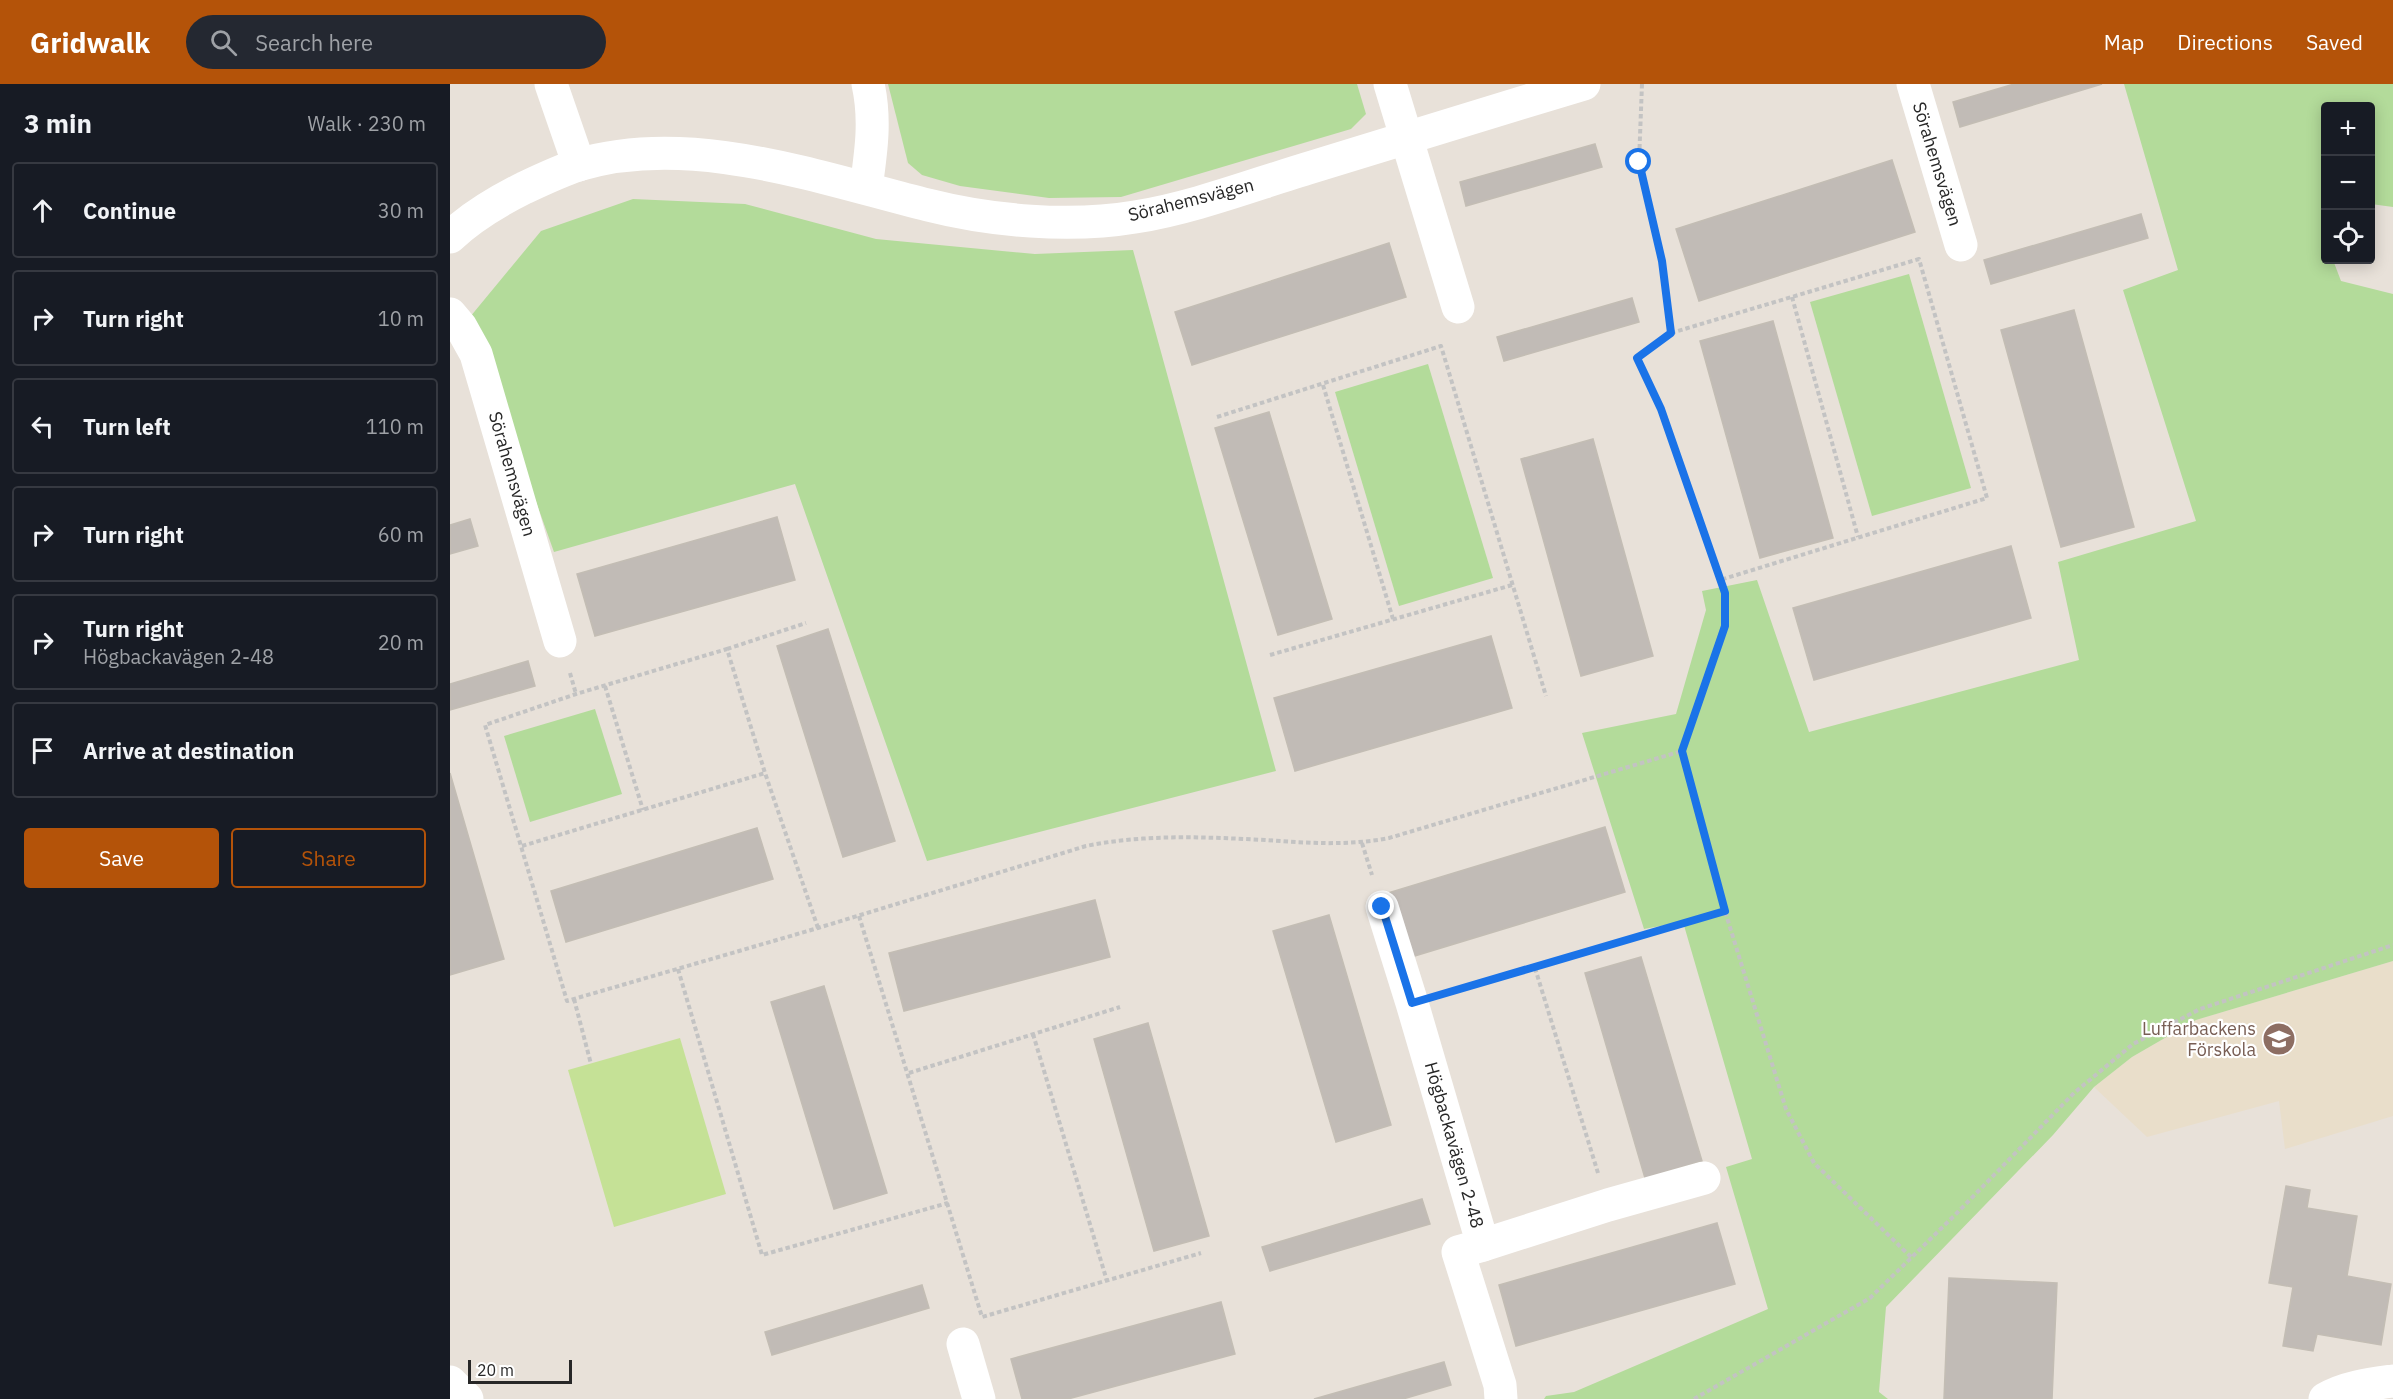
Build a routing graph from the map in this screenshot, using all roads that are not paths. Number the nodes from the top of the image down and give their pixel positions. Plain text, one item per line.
1 (551, 84) edge
2 (868, 84) edge
3 (1390, 84) edge
4 (1584, 84) edge
5 (1913, 84) edge
6 (1406, 137) junction
7 (579, 165) junction
8 (866, 188) junction
9 (450, 237) edge
10 (1961, 245) dead end
11 (1458, 307) dead end
12 (450, 314) edge
13 (560, 641) dead end
14 (1382, 907) dead end
15 (1704, 1178) dead end
16 (1483, 1245) junction
17 (963, 1344) dead end
18 (2393, 1381) edge
19 (450, 1382) edge
20 (467, 1399) edge
21 (979, 1399) edge
22 (1501, 1399) edge
23 (2325, 1399) edge

1 - 7 street
2 - 8 street
3 - 6 street
4 - 6 street, Sörahemsvägen
5 - 10 street, Sörahemsvägen
6 - 8 street, Sörahemsvägen
6 - 11 street
7 - 8 street, Sörahemsvägen
7 - 9 street, Sörahemsvägen
12 - 13 street, Sörahemsvägen
14 - 16 street, Högbackavägen 2-48
15 - 16 street
16 - 22 street, Högbackavägen 2-48
17 - 21 street
18 - 23 street
19 - 20 street

